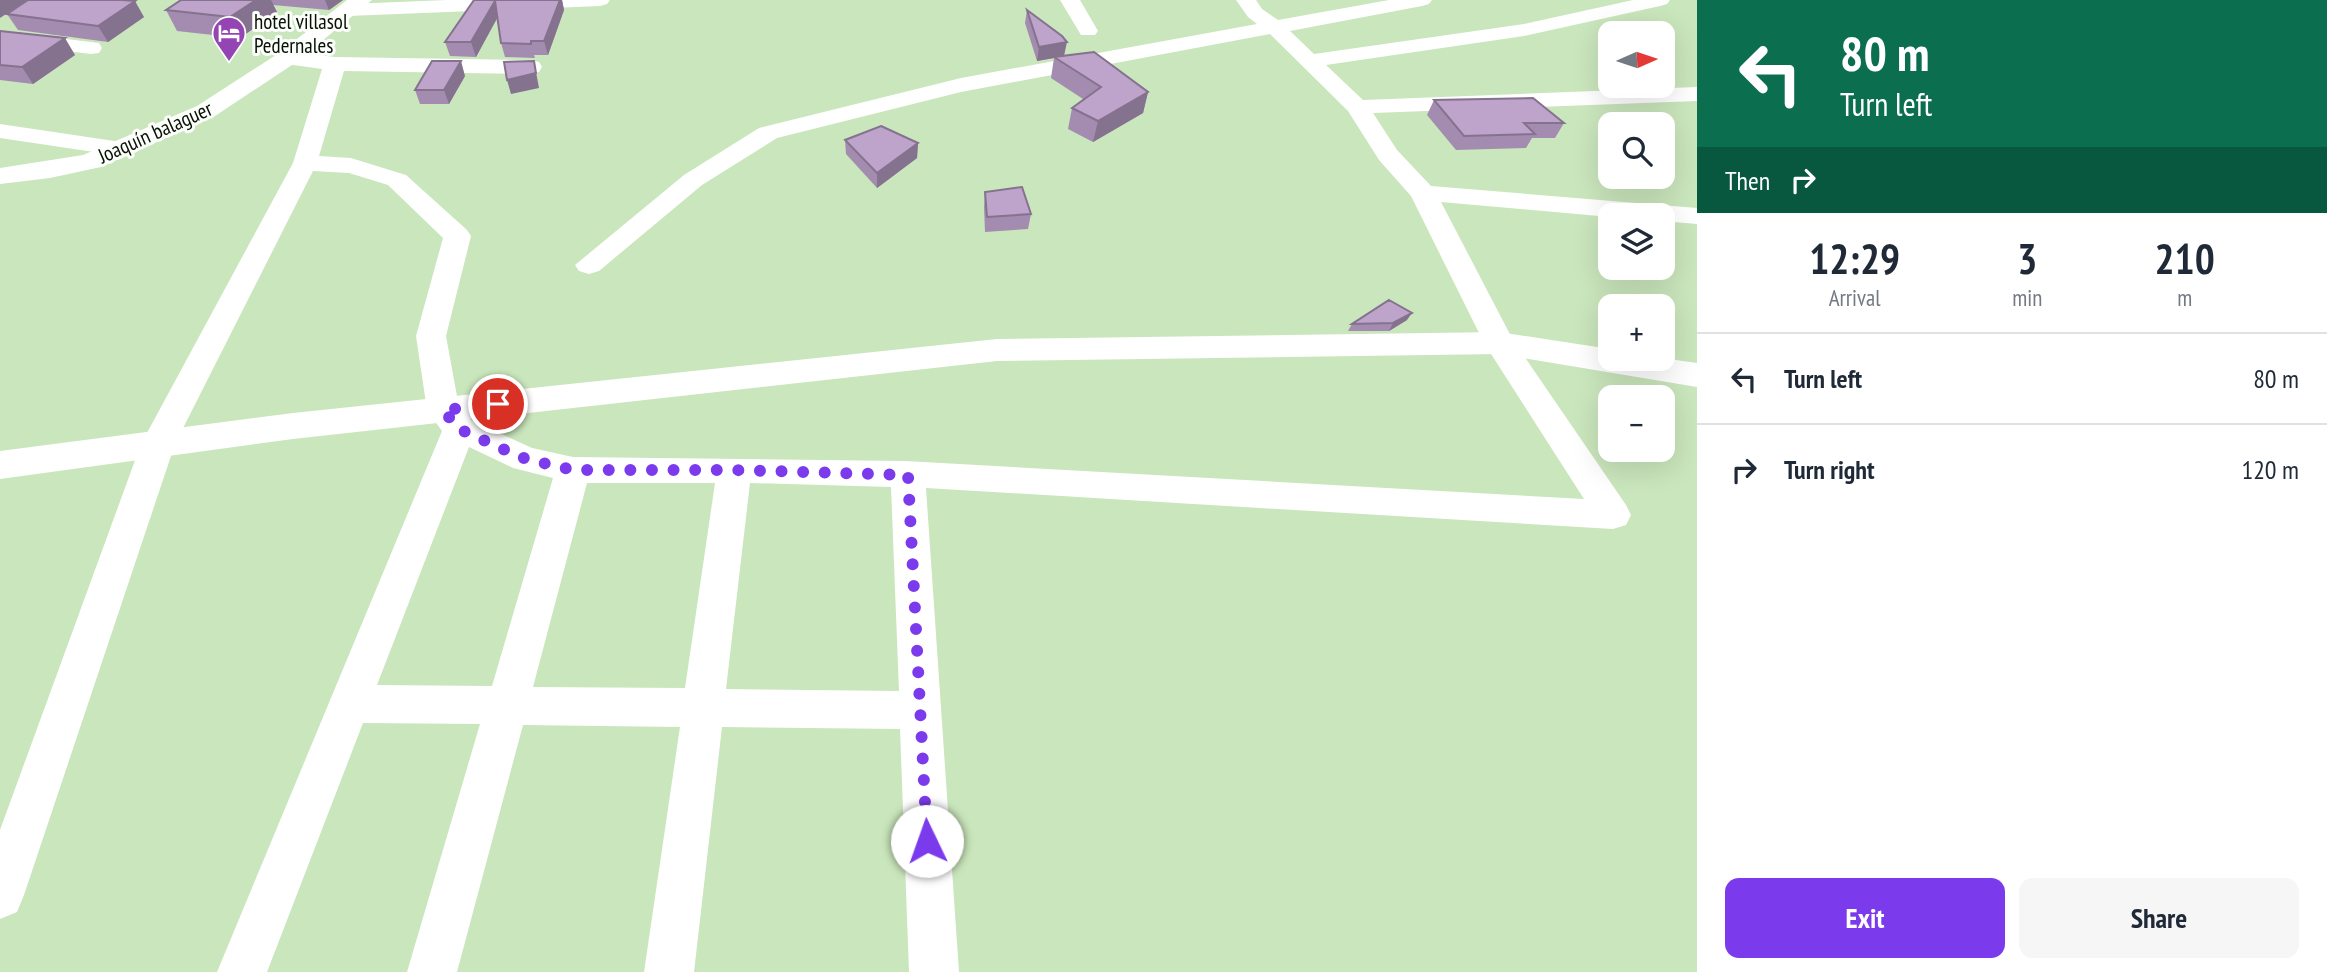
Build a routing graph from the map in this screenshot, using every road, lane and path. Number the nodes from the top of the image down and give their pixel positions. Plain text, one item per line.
1 (600, 0) edge
2 (1070, 0) edge
3 (1246, 0) edge
4 (1422, 0) edge
5 (1660, 0) edge
6 (355, 5) edge
7 (23, 15) edge
8 (1275, 28) junction
9 (0, 30) edge
10 (1088, 31) dead end
11 (0, 37) edge
12 (91, 48) dead end
13 (287, 58) junction
14 (1310, 61) junction
15 (335, 64) junction
16 (531, 67) edge
17 (1697, 94) edge
18 (1357, 107) junction
19 (0, 131) edge
20 (121, 149) junction
21 (305, 163) junction
22 (0, 176) edge
23 (1423, 193) junction
24 (1697, 216) edge
25 (589, 265) dead end
26 (1499, 343) junction
27 (1697, 376) edge
28 (451, 420) junction
29 (159, 444) junction
30 (0, 465) edge
31 (573, 470) junction
32 (734, 470) junction
33 (908, 475) junction
34 (349, 704) junction
35 (920, 710) junction
36 (0, 895) edge
37 (242, 972) edge
38 (432, 972) edge
39 (669, 972) edge
40 (934, 972) edge

1 - 6 street
2 - 10 street
3 - 8 street
4 - 8 street
5 - 14 street
6 - 13 main road, Joaquín balaguer
7 - 9 street
8 - 14 street
8 - 25 street
11 - 12 street
13 - 15 street
13 - 20 main road, Joaquín balaguer
14 - 18 street
15 - 16 street
15 - 21 street
17 - 18 street
18 - 23 street
19 - 20 street
20 - 22 main road, Joaquín balaguer
21 - 28 street
21 - 29 street
23 - 24 street
23 - 26 street
26 - 27 main road
26 - 28 main road
26 - 33 street
28 - 29 main road
28 - 31 street
28 - 34 street
29 - 30 main road
29 - 36 street
31 - 32 street
31 - 38 street
32 - 33 street
32 - 39 street
33 - 35 street
34 - 35 street
34 - 37 street
35 - 40 street

